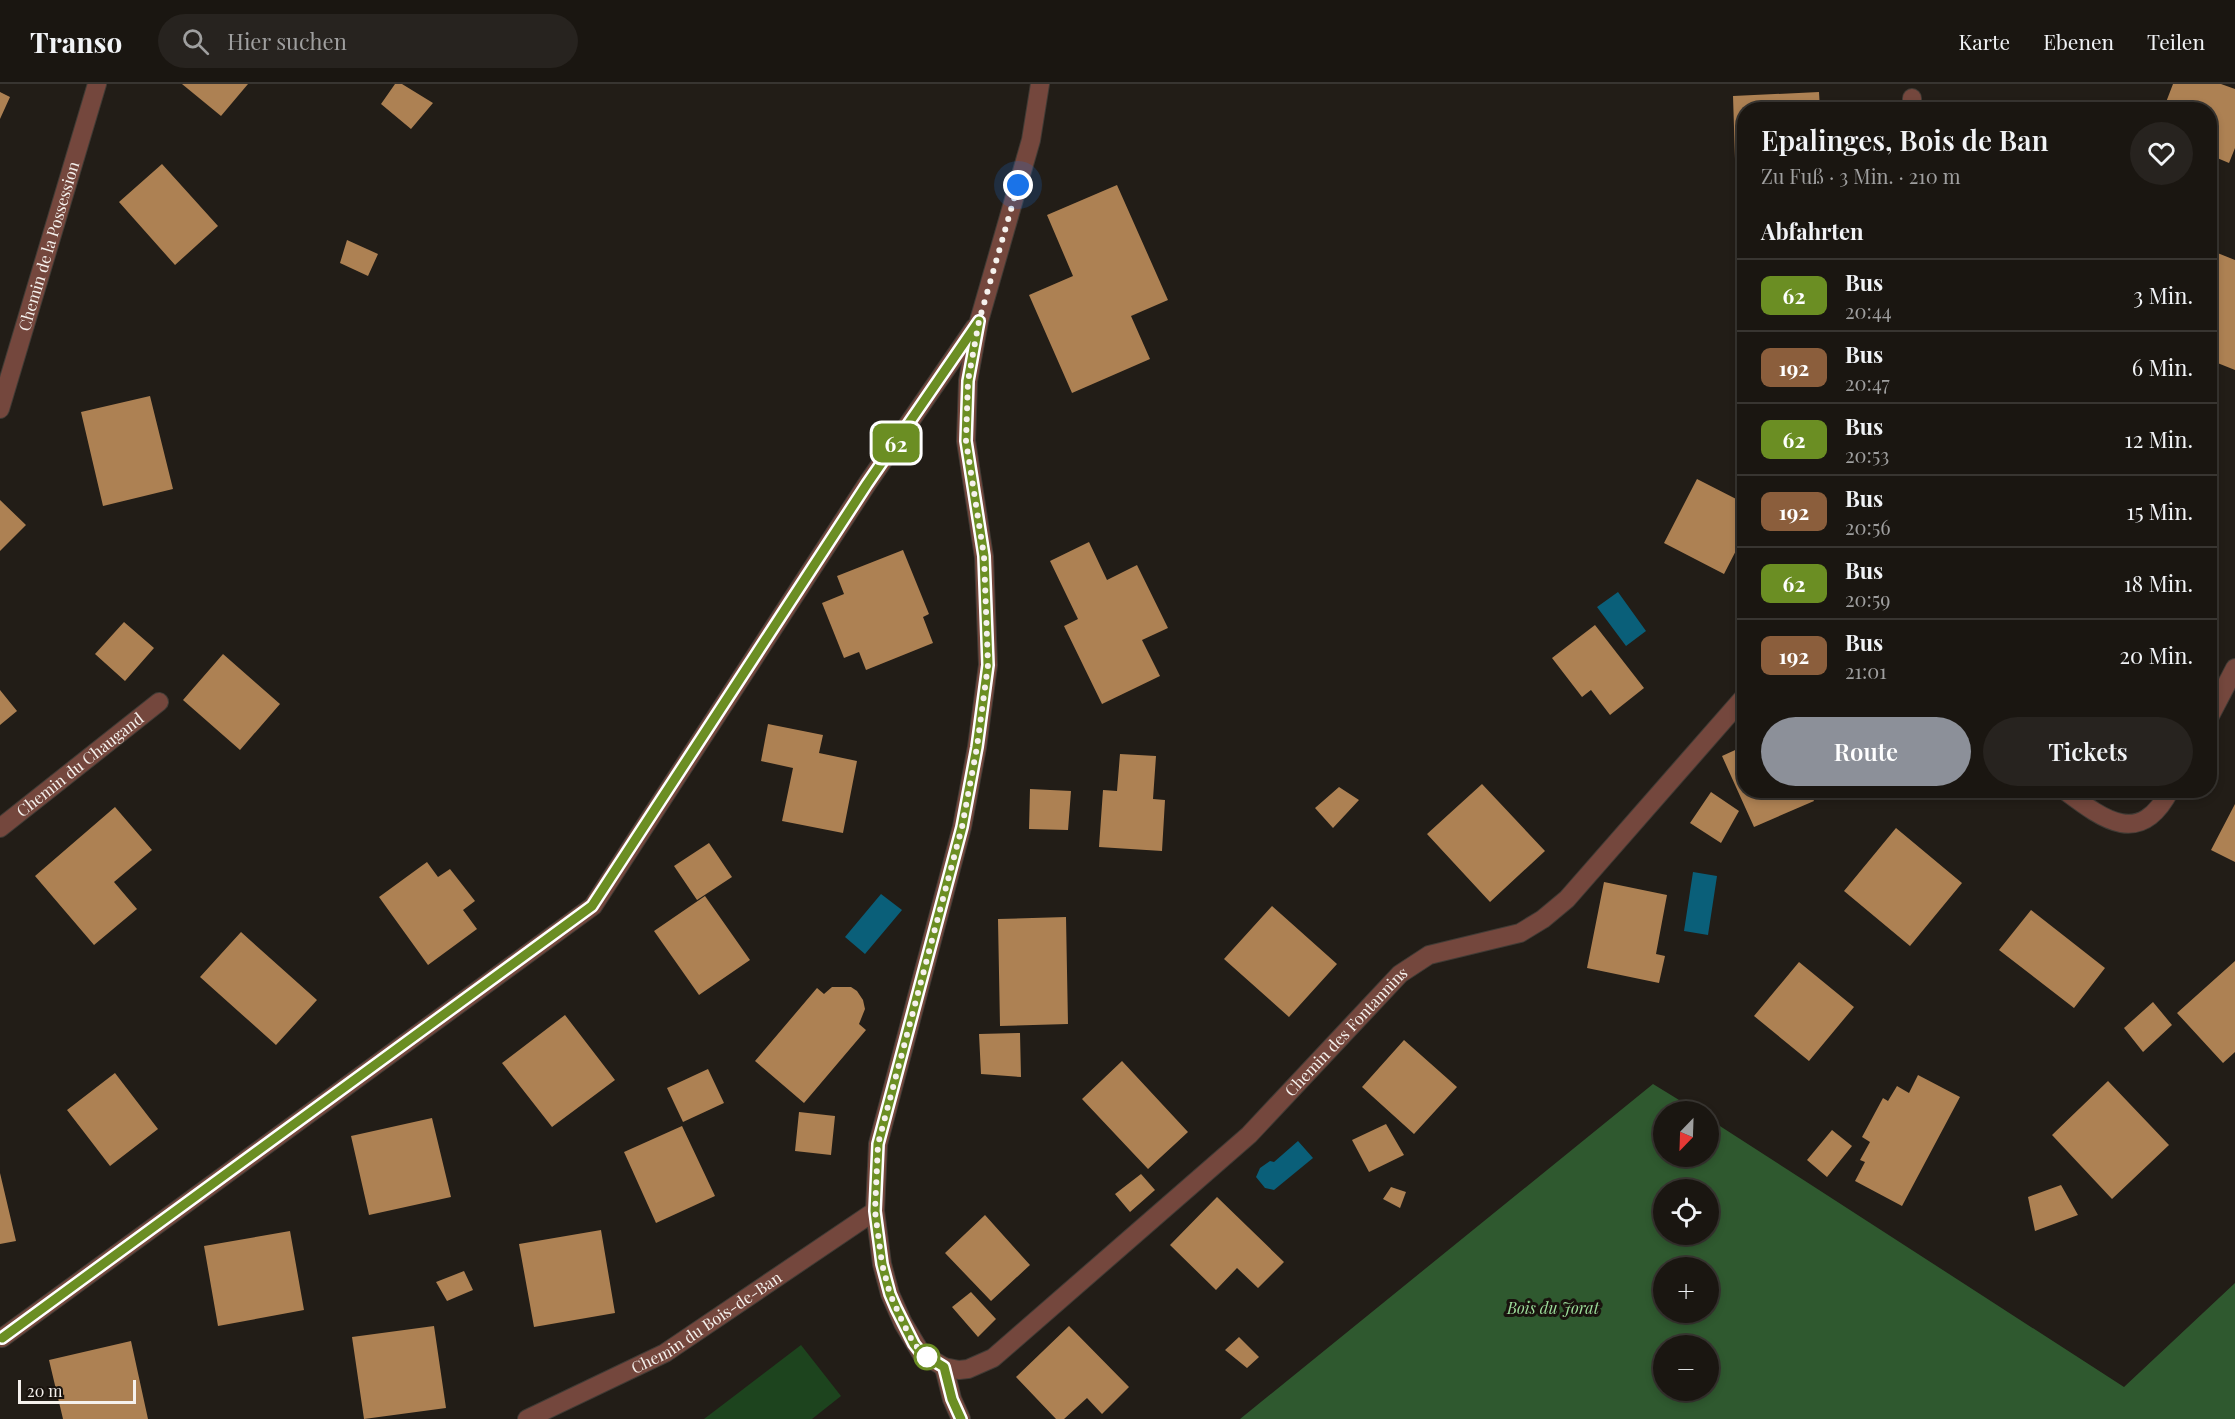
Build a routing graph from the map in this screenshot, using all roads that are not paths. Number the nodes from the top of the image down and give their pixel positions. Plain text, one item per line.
1 (97, 84) edge
2 (1041, 84) edge
3 (979, 321) junction
4 (0, 409) edge
5 (2235, 668) edge
6 (159, 702) dead end
7 (2217, 703) edge
8 (1737, 705) edge
9 (2074, 798) edge
10 (2166, 798) edge
11 (0, 828) edge
12 (875, 1211) junction
13 (2, 1338) dead end
14 (944, 1367) junction
15 (527, 1419) edge
16 (961, 1419) edge

1 - 4 street, Chemin de la Possession
2 - 3 street
3 - 12 street
3 - 13 street
5 - 7 street
6 - 11 street, Chemin du Chaugand
8 - 14 street, Chemin des Fontannins
9 - 10 street
12 - 14 street
12 - 15 street, Chemin du Bois-de-Ban
14 - 16 street

